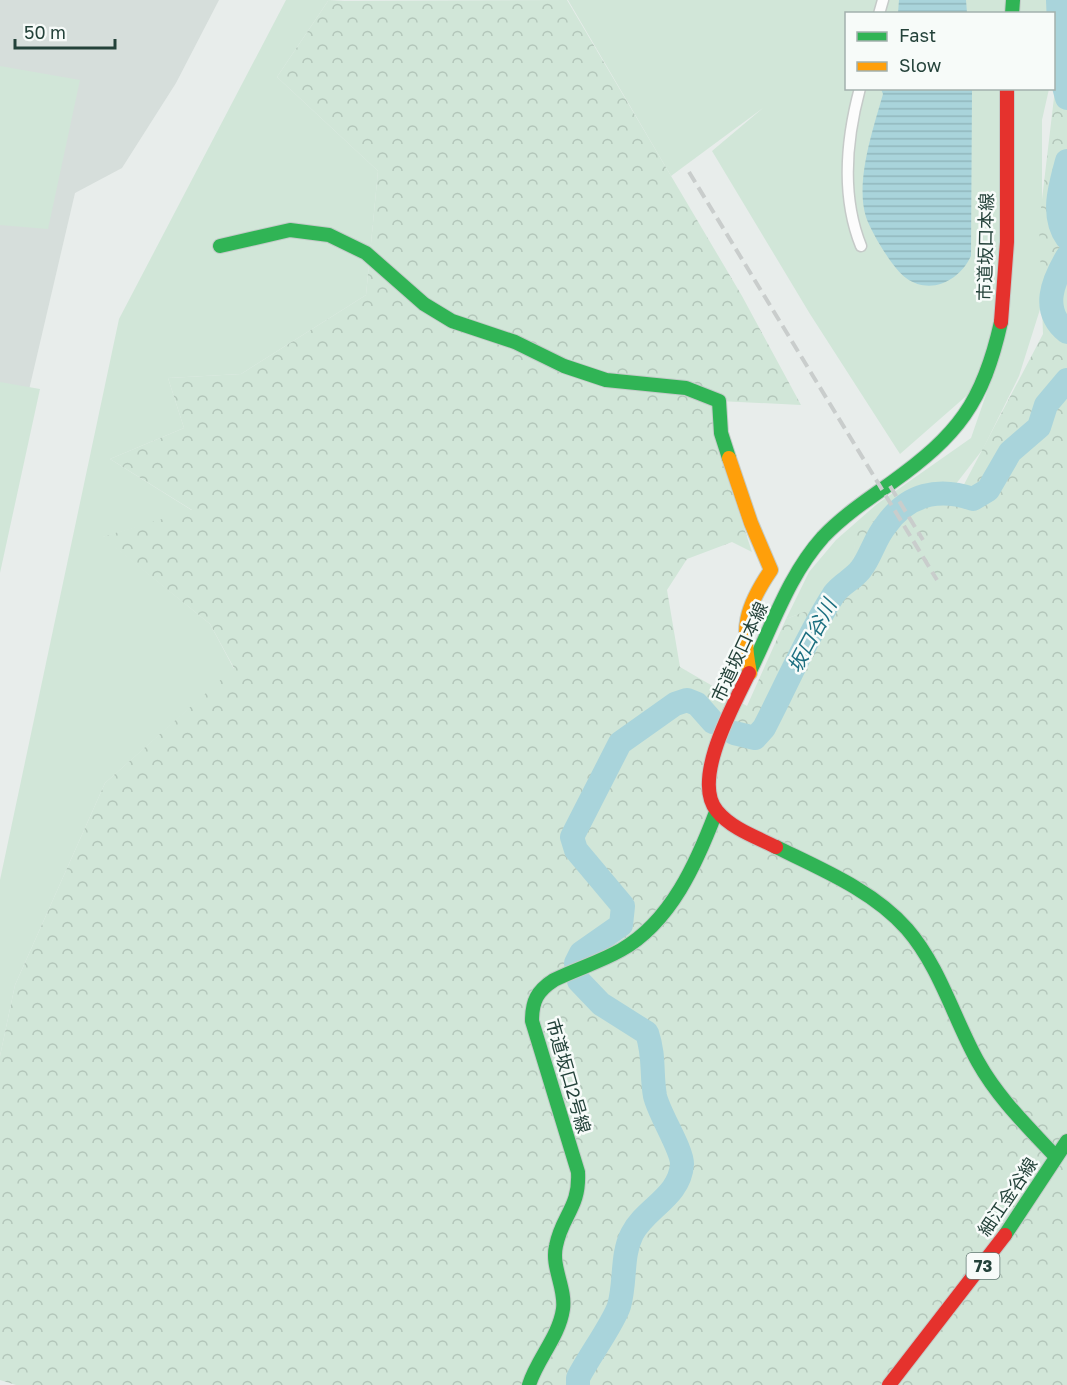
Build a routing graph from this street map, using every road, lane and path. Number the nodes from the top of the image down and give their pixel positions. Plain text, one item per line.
1 (860, 90) edge
2 (1006, 90) edge
3 (220, 246) dead end
4 (861, 246) dead end
5 (750, 673) junction
6 (716, 812) junction
7 (1067, 1141) edge
8 (1056, 1157) junction
9 (529, 1385) edge
10 (890, 1385) edge

1 - 4 street
2 - 5 street, 市道坂口本線
3 - 5 street
5 - 6 street, 市道坂口本線
6 - 8 street
6 - 9 street, 市道坂口2号線
7 - 8 street, 細江金谷線 / 73
8 - 10 street, 細江金谷線 / 73

